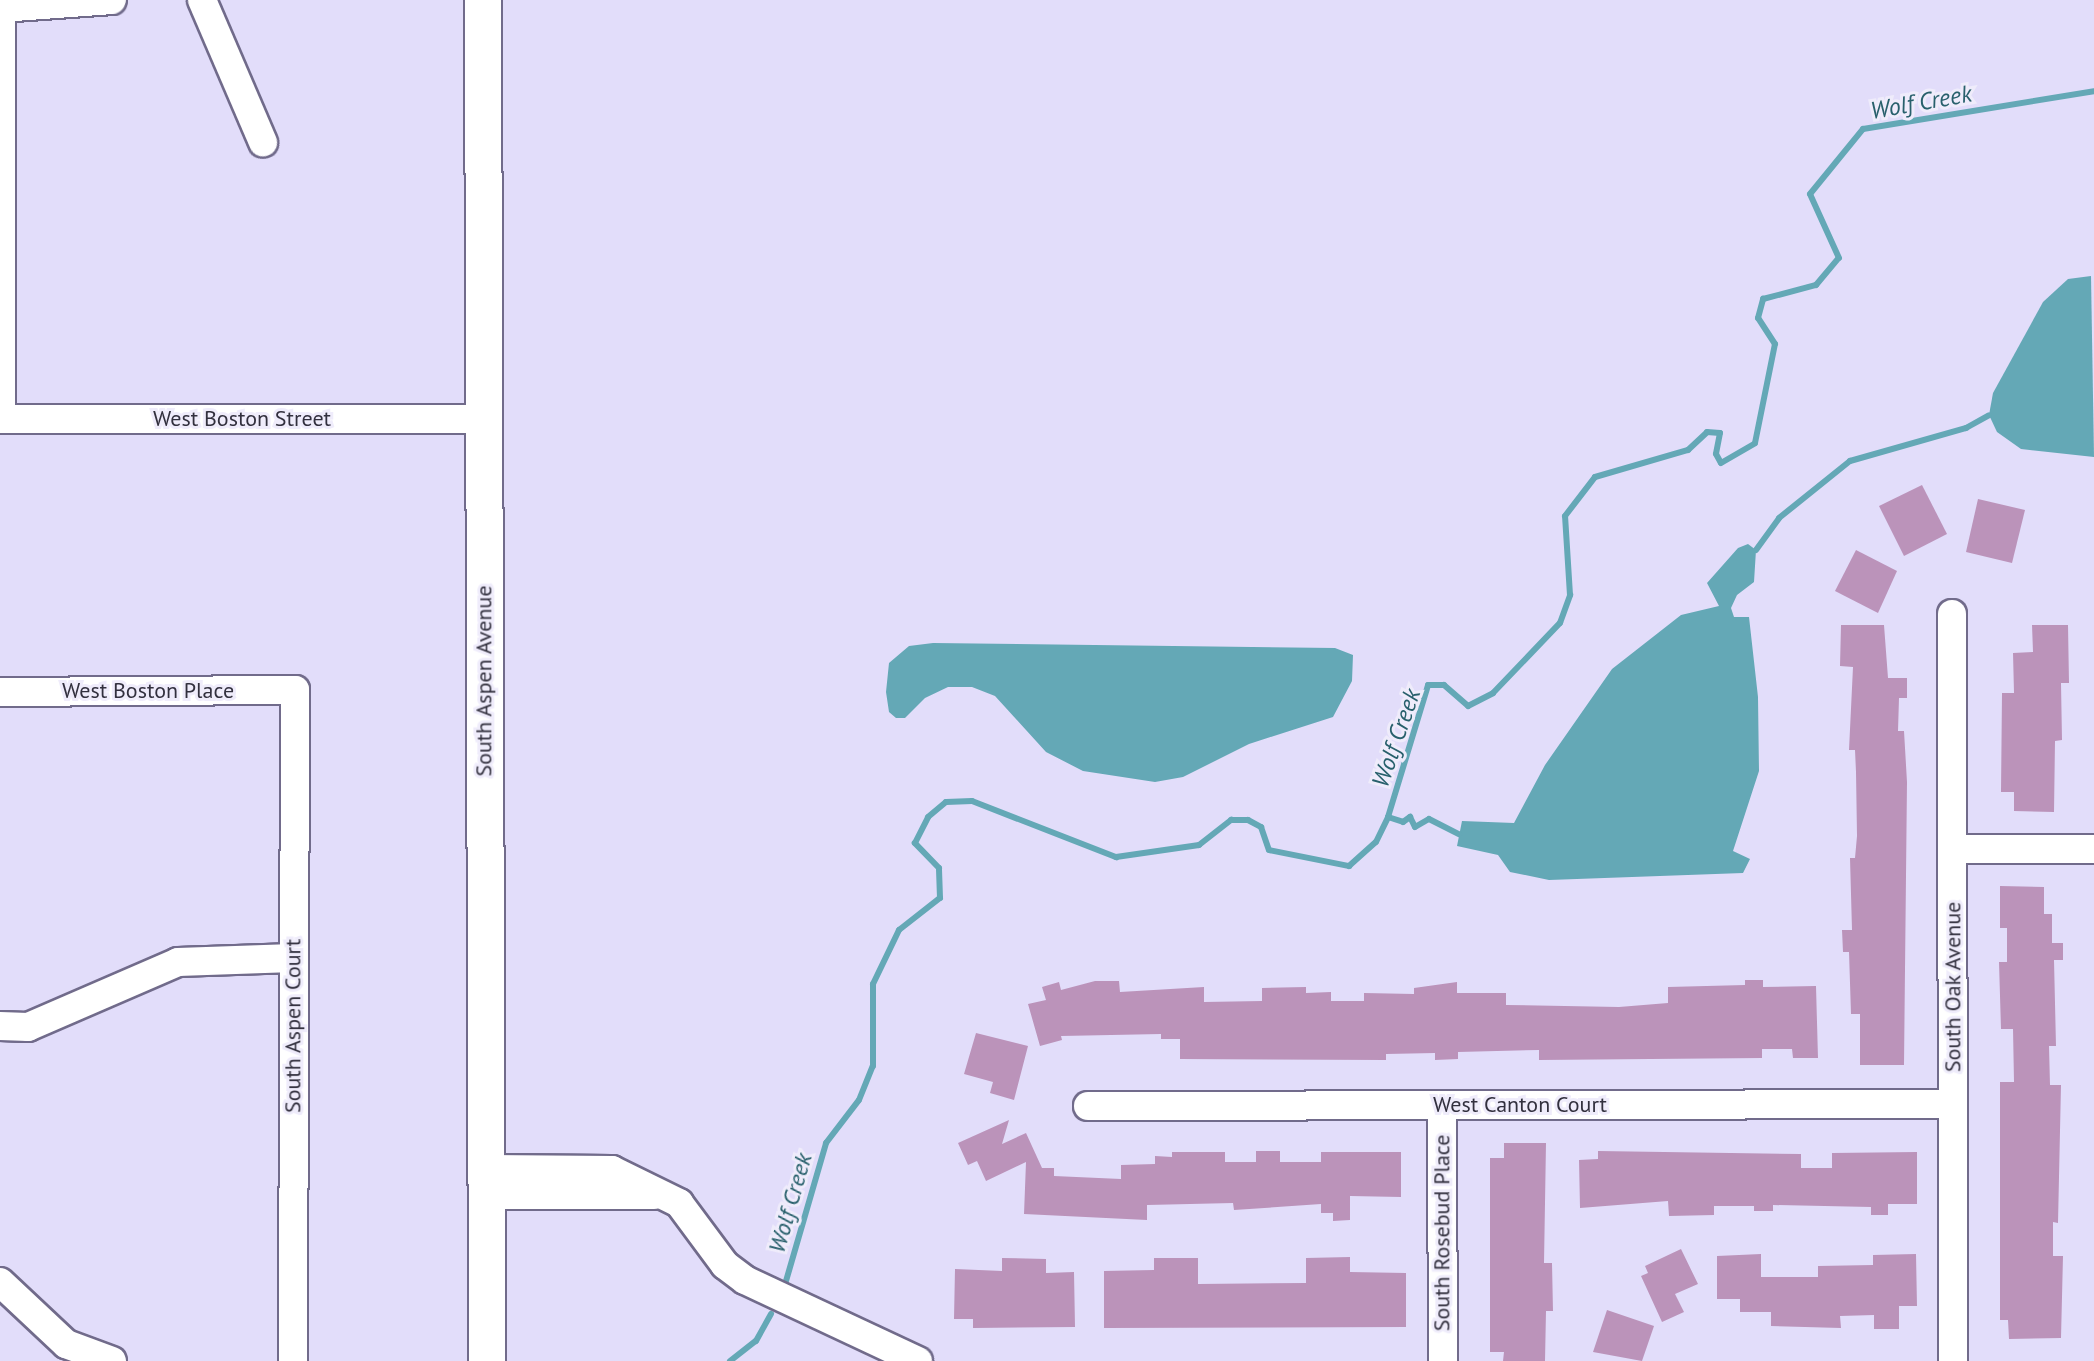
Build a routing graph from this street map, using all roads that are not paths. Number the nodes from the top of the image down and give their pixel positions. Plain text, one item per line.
1 (112, 0) edge
2 (202, 0) edge
3 (483, 0) edge
4 (1, 4) edge
5 (263, 142) dead end
6 (1, 151) edge
7 (1, 419) edge
8 (485, 419) junction
9 (1952, 614) dead end
10 (295, 690) joint
11 (0, 692) edge
12 (1953, 849) junction
13 (2094, 849) edge
14 (293, 958) junction
15 (0, 1026) edge
16 (1953, 1104) junction
17 (1442, 1105) junction
18 (1088, 1106) dead end
19 (487, 1182) junction
20 (0, 1282) edge
21 (112, 1361) edge
22 (293, 1361) edge
23 (487, 1361) edge
24 (918, 1361) edge
25 (1443, 1361) edge
26 (1953, 1361) edge

1 - 4 street
2 - 5 street
3 - 8 main road, South Aspen Avenue
4 - 6 street
6 - 7 street
7 - 8 street, West Boston Street
8 - 19 main road, South Aspen Avenue
9 - 12 street, South Oak Avenue
10 - 11 street, West Boston Place
10 - 14 street, South Aspen Court
12 - 13 street
12 - 16 street, South Oak Avenue
14 - 15 street
14 - 22 street, South Aspen Court
16 - 17 street, West Canton Court
16 - 26 street, South Oak Avenue
17 - 18 street, West Canton Court
17 - 25 street, South Rosebud Place
19 - 23 main road, South Aspen Avenue
19 - 24 street
20 - 21 street

